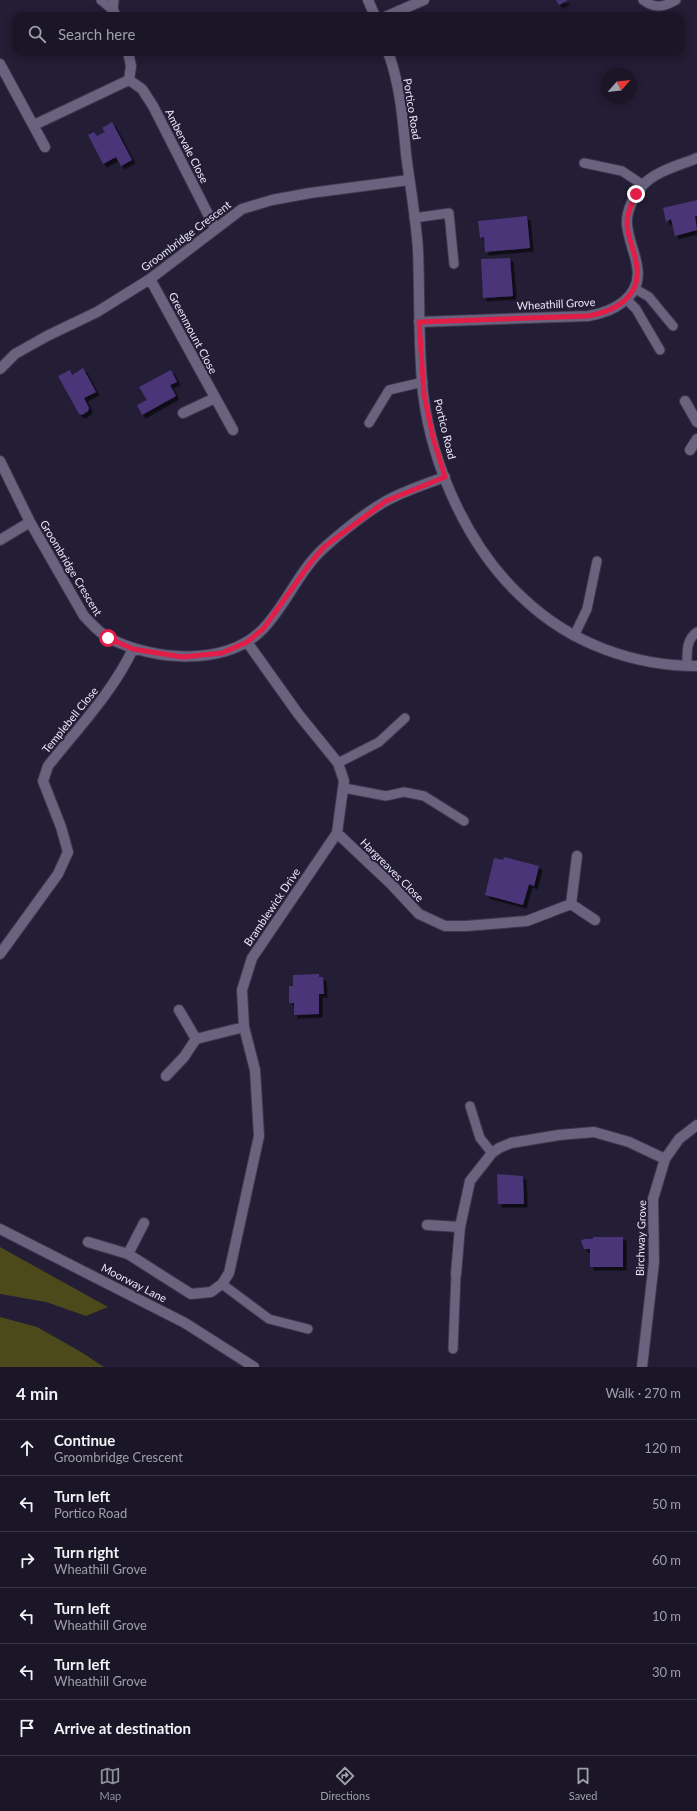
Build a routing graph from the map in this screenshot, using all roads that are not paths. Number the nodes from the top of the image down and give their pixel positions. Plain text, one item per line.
1 (101, 0) edge
2 (368, 0) edge
3 (424, 0) edge
4 (643, 0) edge
5 (676, 0) edge
6 (114, 9) edge
7 (373, 12) edge
8 (396, 12) edge
9 (129, 56) edge
10 (389, 56) edge
11 (0, 64) edge
12 (129, 80) junction
13 (34, 125) junction
14 (45, 147) dead end
15 (697, 158) edge
16 (584, 163) dead end
17 (409, 180) junction
18 (643, 185) junction
19 (414, 218) junction
20 (215, 228) junction
21 (454, 264) dead end
22 (150, 279) junction
23 (634, 288) junction
24 (626, 299) junction
25 (419, 322) junction
26 (673, 326) dead end
27 (660, 350) dead end
28 (0, 369) edge
29 (423, 382) junction
30 (215, 398) junction
31 (685, 401) dead end
32 (183, 413) dead end
33 (369, 422) dead end
34 (697, 422) edge
35 (233, 430) dead end
36 (697, 439) edge
37 (690, 450) dead end
38 (0, 461) edge
39 (445, 477) junction
40 (30, 522) junction
41 (0, 540) edge
42 (597, 562) dead end
43 (697, 632) edge
44 (574, 636) junction
45 (247, 642) junction
46 (133, 649) junction
47 (692, 666) edge
48 (405, 718) dead end
49 (338, 763) junction
50 (344, 788) junction
51 (464, 822) dead end
52 (337, 833) junction
53 (577, 856) dead end
54 (571, 904) junction
55 (595, 920) dead end
56 (0, 954) edge
57 (179, 1010) dead end
58 (244, 1027) junction
59 (196, 1039) junction
60 (166, 1076) dead end
61 (470, 1106) dead end
62 (697, 1125) edge
63 (492, 1153) junction
64 (665, 1159) junction
65 (144, 1223) dead end
66 (426, 1225) dead end
67 (460, 1228) junction
68 (0, 1229) edge
69 (88, 1242) dead end
70 (128, 1254) junction
71 (456, 1274) joint
72 (222, 1284) junction
73 (308, 1329) dead end
74 (453, 1349) dead end
75 (254, 1367) edge
76 (642, 1367) edge

1 - 6 lane
2 - 7 street
3 - 8 street
4 - 5 lane
9 - 12 street
10 - 17 street, Portico Road
11 - 13 street
12 - 13 street
12 - 20 street, Ambervale Close
13 - 14 street
15 - 18 street, Wheathill Grove
16 - 18 lane
17 - 19 street, Portico Road
17 - 20 street, Groombridge Crescent
18 - 23 street, Wheathill Grove
19 - 21 lane
19 - 25 street, Portico Road
20 - 22 street, Groombridge Crescent
22 - 28 street, Groombridge Crescent
22 - 30 street, Greenmount Close
23 - 24 street, Wheathill Grove
23 - 26 lane
24 - 25 street, Wheathill Grove
24 - 27 lane
25 - 29 street, Portico Road
29 - 33 lane
29 - 39 street, Portico Road
30 - 32 street
30 - 35 street, Greenmount Close
31 - 34 street
36 - 37 street
38 - 40 street, Groombridge Crescent
39 - 44 street, Portico Road
39 - 45 street, Groombridge Crescent
40 - 41 street
40 - 46 street, Groombridge Crescent
42 - 44 lane
43 - 47 lane
44 - 47 street, Portico Road
45 - 46 street, Groombridge Crescent
45 - 49 street, Bramblewick Drive
46 - 56 street, Templebell Close
48 - 49 lane
49 - 50 street, Bramblewick Drive
50 - 51 lane
50 - 52 street, Bramblewick Drive
52 - 54 street, Hargreaves Close
52 - 58 street, Bramblewick Drive
53 - 54 street
54 - 55 street
57 - 59 street
58 - 59 street
58 - 72 street, Bramblewick Drive
59 - 60 street
61 - 63 lane
62 - 64 street, Birchway Grove
63 - 64 street
63 - 67 street
64 - 76 street, Birchway Grove
65 - 70 street
66 - 67 street
67 - 71 street
68 - 75 street, Moorway Lane
69 - 70 street
70 - 72 street
71 - 74 lane
72 - 73 lane

